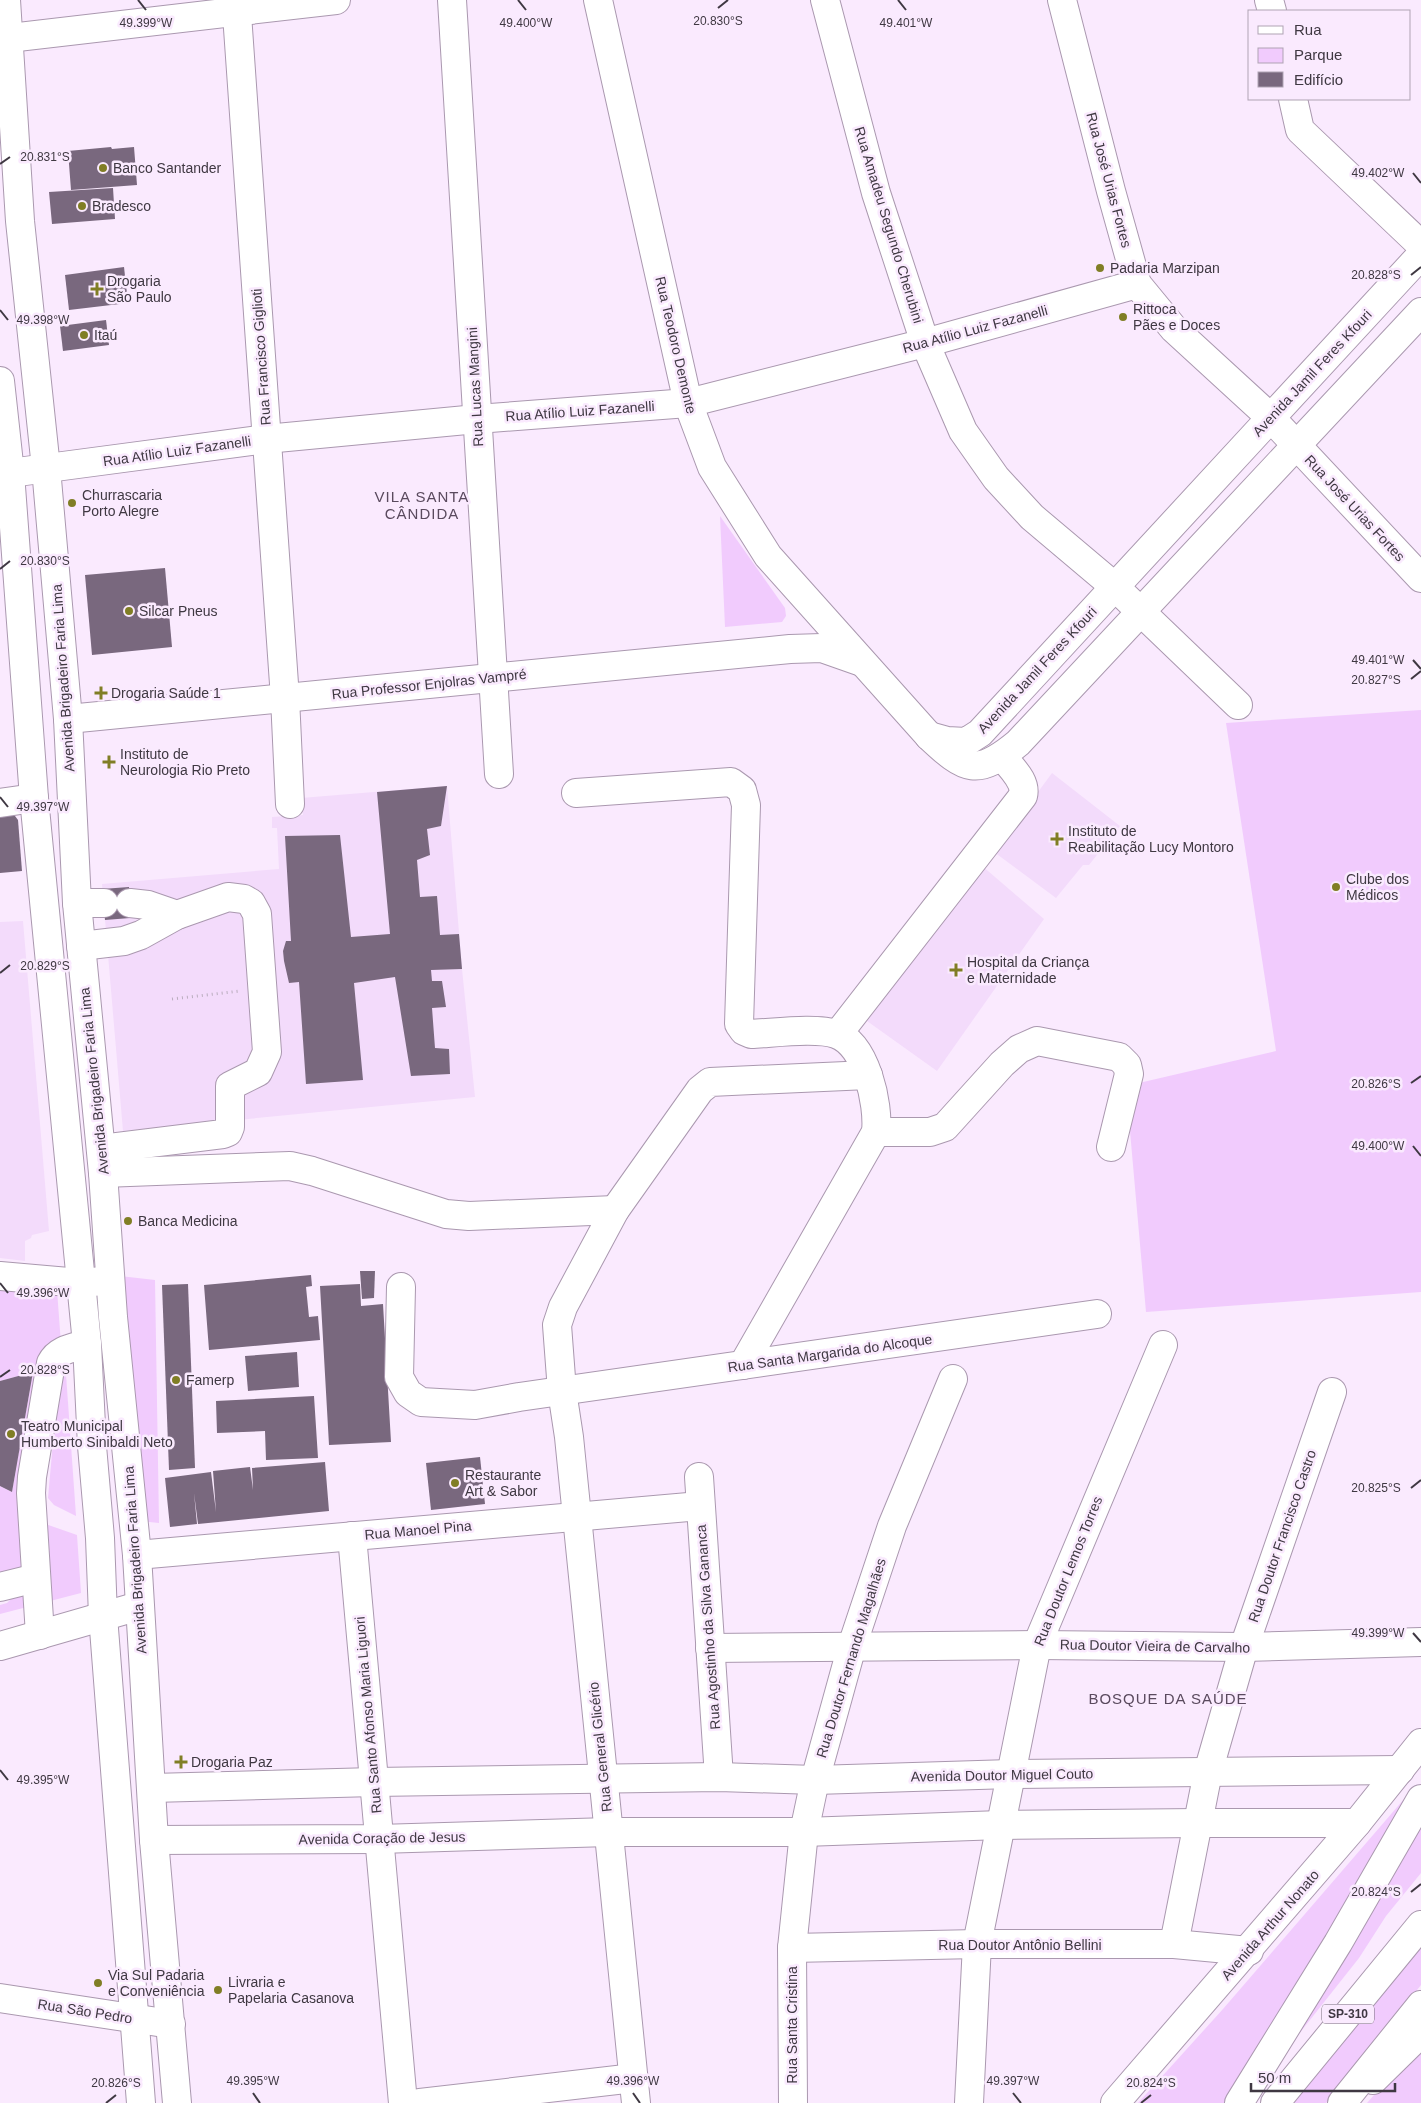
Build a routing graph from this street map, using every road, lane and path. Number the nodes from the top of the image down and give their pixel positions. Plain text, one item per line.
1 (6, 0) edge
2 (336, 0) edge
3 (452, 0) edge
4 (598, 0) edge
5 (825, 0) edge
6 (1062, 0) edge
7 (236, 6) edge
8 (5, 39) edge
9 (1293, 100) edge
10 (10, 222) edge
11 (1421, 245) edge
12 (1421, 255) edge
13 (1138, 284) junction
14 (1421, 312) edge
15 (924, 343) junction
16 (0, 382) edge
17 (688, 403) junction
18 (1271, 418) junction
19 (477, 419) junction
20 (266, 439) junction
21 (1296, 445) junction
22 (46, 468) junction
23 (10, 473) junction
24 (1421, 578) edge
25 (1115, 587) junction
26 (797, 590) junction
27 (1141, 611) junction
28 (790, 649) junction
29 (862, 663) junction
30 (493, 678) junction
31 (285, 698) junction
32 (1238, 705) dead end
33 (68, 719) junction
34 (29, 722) junction
35 (929, 736) junction
36 (1002, 756) junction
37 (499, 774) dead end
38 (576, 793) dead end
39 (34, 798) junction
40 (0, 803) edge
41 (290, 804) dead end
42 (94, 916) junction
43 (168, 920) junction
44 (262, 989) junction
45 (172, 999) dead end
46 (838, 1034) junction
47 (868, 1075) junction
48 (876, 1132) junction
49 (1111, 1147) dead end
50 (102, 1161) junction
51 (615, 1210) junction
52 (0, 1276) edge
53 (111, 1281) junction
54 (80, 1283) junction
55 (401, 1287) dead end
56 (1097, 1314) dead end
57 (87, 1344) junction
58 (1163, 1346) dead end
59 (743, 1365) junction
60 (953, 1379) dead end
61 (562, 1391) junction
62 (1332, 1392) dead end
63 (699, 1477) dead end
64 (700, 1506) junction
65 (577, 1516) junction
66 (352, 1536) junction
67 (137, 1555) junction
68 (36, 1578) junction
69 (0, 1587) edge
70 (139, 1606) junction
71 (103, 1616) junction
72 (40, 1635) junction
73 (1421, 1642) edge
74 (1036, 1645) junction
75 (0, 1646) edge
76 (852, 1646) junction
77 (1244, 1647) junction
78 (710, 1648) junction
79 (1421, 1743) edge
80 (1400, 1770) junction
81 (1208, 1772) junction
82 (1011, 1774) junction
83 (719, 1777) junction
84 (604, 1780) junction
85 (815, 1780) junction
86 (374, 1782) junction
87 (152, 1788) junction
88 (1421, 1799) edge
89 (1198, 1823) junction
90 (1357, 1824) junction
91 (1001, 1825) junction
92 (609, 1832) junction
93 (804, 1832) junction
94 (380, 1839) junction
95 (154, 1840) junction
96 (1421, 1925) edge
97 (977, 1944) junction
98 (1174, 1944) junction
99 (792, 1948) junction
100 (1249, 1951) junction
101 (0, 1998) edge
102 (1421, 2005) edge
103 (133, 2018) junction
104 (171, 2024) junction
105 (1421, 2033) edge
106 (635, 2090) edge
107 (142, 2103) edge
108 (177, 2103) edge
109 (403, 2103) edge
110 (420, 2103) edge
111 (794, 2103) edge
112 (968, 2103) edge
113 (1116, 2103) edge
114 (1239, 2103) edge
115 (1274, 2103) edge
116 (1342, 2103) edge
117 (1351, 2103) edge

1 - 8 main road, Avenida Brigadeiro Faria Lima
2 - 7 main road
3 - 19 main road, Rua Lucas Mangini
4 - 17 main road, Rua Teodoro Demonte
5 - 15 main road, Rua Amadeu Segundo Cherubini
6 - 13 main road, Rua José Urias Fortes
7 - 8 main road
7 - 20 main road, Rua Francisco Giglioti
8 - 10 main road, Avenida Brigadeiro Faria Lima
9 - 11 main road
10 - 22 main road, Avenida Brigadeiro Faria Lima
12 - 18 main road, Avenida Jamil Feres Kfouri
13 - 15 main road, Rua Atílio Luiz Fazanelli
13 - 18 main road, Rua José Urias Fortes
14 - 21 main road
15 - 17 main road, Rua Atílio Luiz Fazanelli
15 - 25 main road, Rua Amadeu Segundo Cherubini
16 - 23 main road
17 - 19 main road, Rua Atílio Luiz Fazanelli
17 - 26 main road, Rua Teodoro Demonte
18 - 21 main road, Rua José Urias Fortes
18 - 25 main road, Avenida Jamil Feres Kfouri
19 - 20 main road, Rua Atílio Luiz Fazanelli
19 - 30 main road, Rua Lucas Mangini
20 - 22 main road, Rua Atílio Luiz Fazanelli
20 - 31 main road, Rua Francisco Giglioti
21 - 24 main road, Rua José Urias Fortes
21 - 27 main road
22 - 23 main road, Rua Atílio Luiz Fazanelli
22 - 33 main road, Avenida Brigadeiro Faria Lima
23 - 34 main road
25 - 27 main road, Rua Amadeu Segundo Cherubini
25 - 35 main road, Avenida Jamil Feres Kfouri
26 - 28 main road
26 - 29 main road, Rua Teodoro Demonte
27 - 32 main road, Rua Amadeu Segundo Cherubini
27 - 36 main road
28 - 29 main road, Rua Professor Enjolras Vampré
28 - 30 main road, Rua Professor Enjolras Vampré
29 - 35 main road, Rua Teodoro Demonte
30 - 31 main road, Rua Professor Enjolras Vampré
30 - 37 main road, Rua Lucas Mangini
31 - 33 main road, Rua Professor Enjolras Vampré
31 - 41 main road, Rua Francisco Giglioti
33 - 34 main road, Rua Professor Enjolras Vampré
33 - 42 main road, Avenida Brigadeiro Faria Lima
34 - 39 main road
35 - 36 main road
36 - 46 main road
38 - 46 main road
39 - 40 main road
39 - 54 main road
42 - 43 main road
42 - 43 main road
42 - 50 main road, Avenida Brigadeiro Faria Lima
43 - 44 main road
44 - 45 path
44 - 50 main road
46 - 47 main road
47 - 48 main road
47 - 51 main road, Rua General Glicério
48 - 49 main road
48 - 59 main road
50 - 51 main road
50 - 53 main road, Avenida Brigadeiro Faria Lima
51 - 61 main road, Rua General Glicério
52 - 54 main road
53 - 54 main road
53 - 67 main road, Avenida Brigadeiro Faria Lima
54 - 57 main road
55 - 61 main road, Rua Santa Margarida do Alcoque
56 - 59 main road, Rua Santa Margarida do Alcoque
57 - 68 main road
57 - 71 main road
58 - 74 main road, Rua Doutor Lemos Torres
59 - 61 main road, Rua Santa Margarida do Alcoque
60 - 76 main road, Rua Doutor Fernando Magalhães
61 - 65 main road, Rua General Glicério
62 - 77 main road, Rua Doutor Francisco Castro
63 - 64 main road, Rua Agostinho da Silva Gananca
64 - 65 main road, Rua Manoel Pina
64 - 78 main road, Rua Agostinho da Silva Gananca
65 - 66 main road, Rua Manoel Pina
65 - 84 main road, Rua General Glicério
66 - 67 main road, Rua Manoel Pina
66 - 86 main road, Rua Santo Afonso Maria Liguori
67 - 70 main road, Avenida Brigadeiro Faria Lima
68 - 69 main road
68 - 72 main road
70 - 71 main road
70 - 87 main road, Avenida Brigadeiro Faria Lima
71 - 72 main road
71 - 103 main road
72 - 75 main road
73 - 77 main road, Rua Doutor Vieira de Carvalho
74 - 76 main road, Rua Doutor Vieira de Carvalho
74 - 77 main road, Rua Doutor Vieira de Carvalho
74 - 82 main road, Rua Doutor Lemos Torres
76 - 78 main road, Rua Doutor Vieira de Carvalho
76 - 85 main road, Rua Doutor Fernando Magalhães
77 - 81 main road, Rua Doutor Francisco Castro
78 - 83 main road, Rua Agostinho da Silva Gananca
79 - 80 main road, Avenida Arthur Nonato
80 - 81 main road, Avenida Doutor Miguel Couto
80 - 90 main road, Avenida Arthur Nonato
81 - 82 main road, Avenida Doutor Miguel Couto
81 - 89 main road, Rua Doutor Francisco Castro
82 - 85 main road, Avenida Doutor Miguel Couto
82 - 91 main road, Rua Doutor Lemos Torres
83 - 84 main road, Avenida Doutor Miguel Couto
83 - 85 main road, Avenida Doutor Miguel Couto
84 - 86 main road
84 - 92 main road, Rua General Glicério
85 - 93 main road, Rua Doutor Fernando Magalhães
86 - 87 main road
86 - 94 main road, Rua Santo Afonso Maria Liguori
87 - 95 main road, Avenida Brigadeiro Faria Lima
88 - 114 main road
89 - 90 main road
89 - 91 main road
89 - 98 main road, Rua Doutor Francisco Castro
90 - 100 main road, Avenida Arthur Nonato
91 - 93 main road
91 - 97 main road, Rua Doutor Lemos Torres
92 - 93 main road
92 - 94 main road, Avenida Coração de Jesus
92 - 106 main road, Rua General Glicério
93 - 99 main road, Rua Doutor Fernando Magalhães
94 - 95 main road, Avenida Coração de Jesus
94 - 109 main road, Rua Santo Afonso Maria Liguori
95 - 104 main road, Avenida Brigadeiro Faria Lima
96 - 115 main road, SP-310
97 - 98 main road, Rua Doutor Antônio Bellini
97 - 99 main road, Rua Doutor Antônio Bellini
97 - 112 main road, Rua Doutor Lemos Torres
98 - 100 main road, Rua Doutor Antônio Bellini
99 - 111 main road, Rua Santa Cristina
100 - 113 main road, Avenida Arthur Nonato
101 - 103 main road, Rua São Pedro
102 - 116 main road
103 - 104 main road, Rua São Pedro
103 - 107 main road
104 - 108 main road, Avenida Brigadeiro Faria Lima
105 - 117 main road
106 - 110 main road

